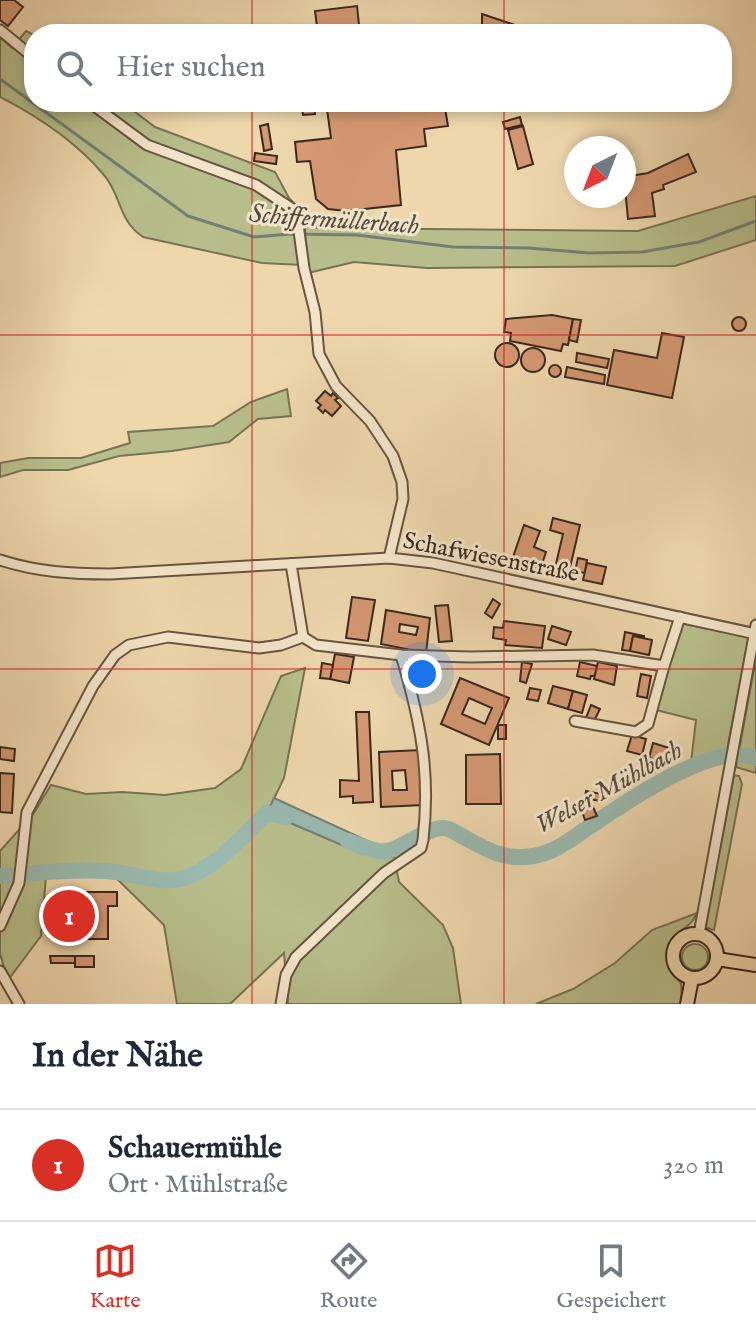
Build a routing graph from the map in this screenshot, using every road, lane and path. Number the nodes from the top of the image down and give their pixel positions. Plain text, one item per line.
1 (0, 30) edge
2 (24, 50) edge
3 (102, 112) edge
4 (389, 558) junction
5 (0, 560) edge
6 (291, 564) junction
7 (680, 617) junction
8 (755, 631) edge
9 (303, 637) junction
10 (401, 655) junction
11 (664, 666) junction
12 (575, 721) dead end
13 (0, 926) edge
14 (699, 934) junction
15 (717, 959) junction
16 (756, 965) edge
17 (0, 971) edge
18 (692, 979) junction
19 (19, 1004) edge
20 (281, 1004) edge
21 (687, 1004) edge

1 - 2 street
3 - 4 street
4 - 6 street, Schafwiesenstraße
4 - 7 street, Schafwiesenstraße
5 - 6 street, Schafwiesenstraße
6 - 9 street
7 - 8 street, Schafwiesenstraße
7 - 11 street
8 - 14 street
9 - 10 street
9 - 13 street
10 - 11 street
10 - 20 street
11 - 12 street
14 - 15 main road
14 - 18 main road
15 - 16 main road
15 - 18 main road
17 - 19 street
18 - 21 main road

